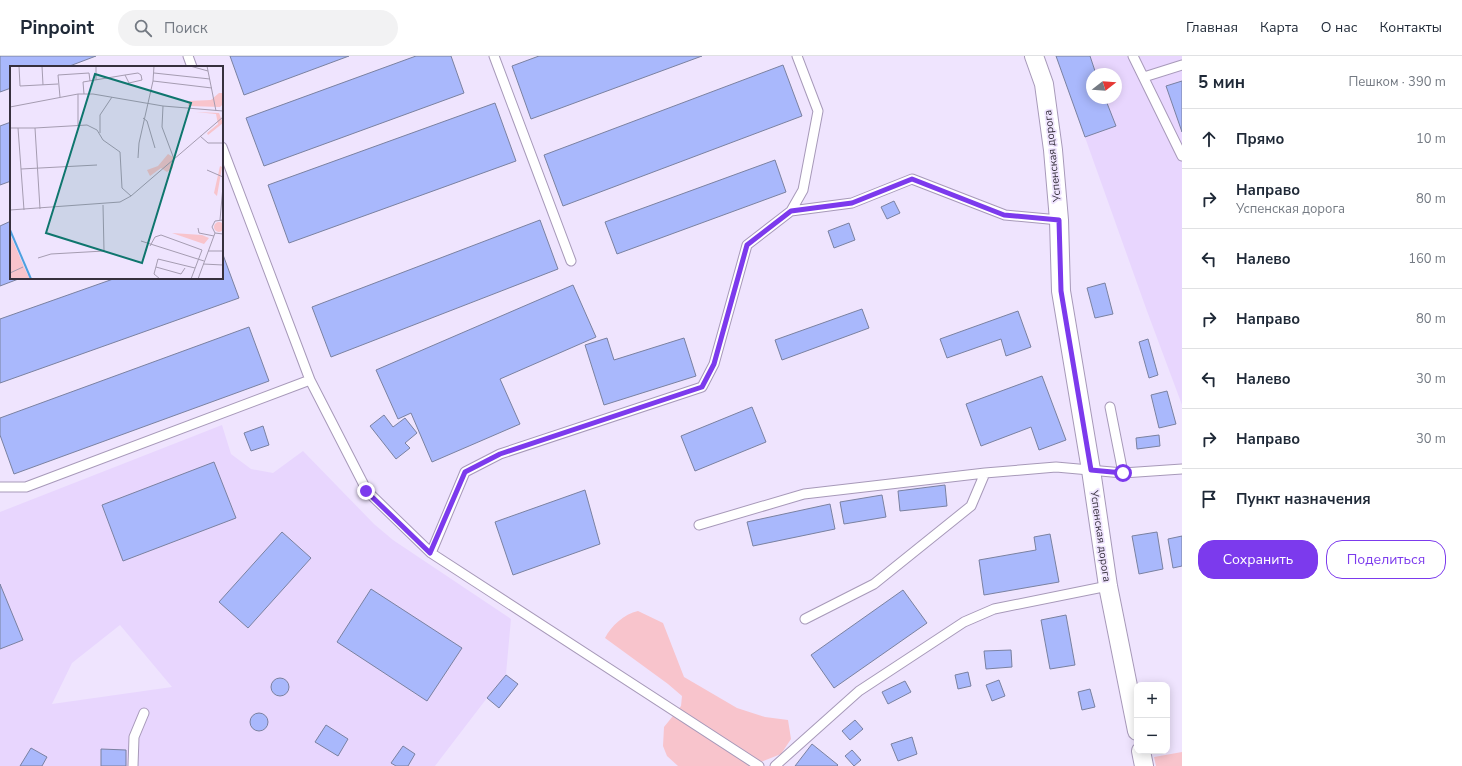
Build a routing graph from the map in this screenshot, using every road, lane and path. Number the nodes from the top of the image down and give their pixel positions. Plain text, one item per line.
1 (188, 56) edge
2 (494, 56) edge
3 (797, 56) edge
4 (1034, 56) edge
5 (1133, 56) edge
6 (1182, 65) edge
7 (192, 66) edge
8 (1144, 78) junction
9 (223, 150) edge
10 (1182, 156) edge
11 (791, 211) junction
12 (1059, 220) junction
13 (571, 261) dead end
14 (310, 380) junction
15 (1110, 407) dead end
16 (1182, 469) edge
17 (1091, 470) junction
18 (985, 473) junction
19 (1123, 473) junction
20 (0, 487) edge
21 (699, 525) dead end
22 (430, 553) junction
23 (1108, 586) junction
24 (805, 619) dead end
25 (144, 713) dead end
26 (1134, 718) edge
27 (1142, 754) edge
28 (133, 766) edge
29 (759, 766) edge
30 (775, 766) edge
31 (1144, 766) edge

1 - 7 lane
2 - 13 lane
3 - 11 lane
4 - 12 street, Успенская дорога
5 - 8 lane
6 - 8 lane
8 - 10 lane
9 - 14 lane
11 - 12 lane
11 - 22 lane
12 - 17 street, Успенская дорога
14 - 20 lane
14 - 22 lane
15 - 19 lane
16 - 19 lane
17 - 18 lane
17 - 19 lane
17 - 23 street, Успенская дорога
18 - 21 lane
18 - 24 lane
22 - 29 lane
23 - 26 street, Успенская дорога
23 - 30 lane
25 - 28 lane
27 - 31 street

